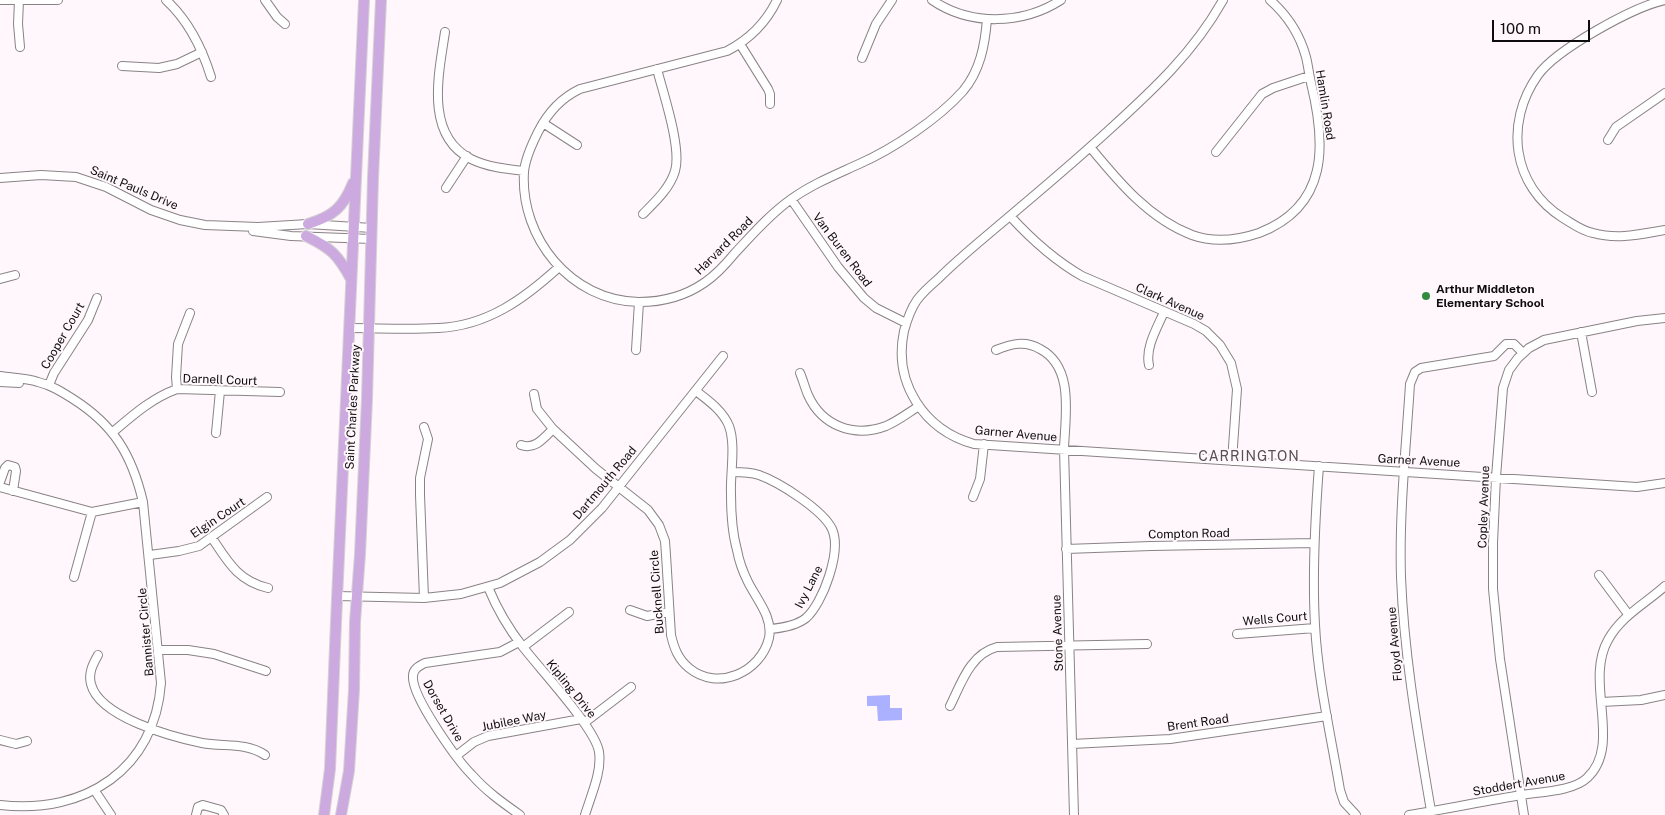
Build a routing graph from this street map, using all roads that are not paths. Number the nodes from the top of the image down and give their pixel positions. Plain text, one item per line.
1 (0, 0) edge
2 (19, 0) edge
3 (58, 0) edge
4 (166, 0) edge
5 (265, 0) edge
6 (364, 0) edge
7 (381, 0) edge
8 (777, 0) edge
9 (892, 0) edge
10 (932, 0) edge
11 (1061, 0) edge
12 (1223, 0) edge
13 (1270, 0) edge
14 (1665, 0) edge
15 (987, 19) junction
16 (285, 24) dead end
17 (444, 32) dead end
18 (740, 44) junction
19 (20, 47) dead end
20 (202, 52) junction
21 (862, 58) dead end
22 (122, 66) dead end
23 (657, 69) junction
24 (1309, 76) junction
25 (211, 78) dead end
26 (1665, 93) edge
27 (770, 104) dead end
28 (543, 123) junction
29 (1608, 140) dead end
30 (578, 145) dead end
31 (1090, 147) junction
32 (1216, 152) dead end
33 (467, 156) junction
34 (524, 171) junction
35 (0, 178) edge
36 (355, 178) junction
37 (446, 188) dead end
38 (791, 199) junction
39 (643, 214) dead end
40 (1010, 216) junction
41 (308, 224) junction
42 (229, 227) junction
43 (354, 227) junction
44 (1665, 230) edge
45 (372, 234) junction
46 (306, 236) junction
47 (353, 238) junction
48 (559, 267) junction
49 (15, 275) dead end
50 (0, 279) edge
51 (351, 280) junction
52 (97, 298) dead end
53 (639, 302) junction
54 (1164, 312) junction
55 (190, 313) dead end
56 (1665, 318) edge
57 (906, 323) junction
58 (349, 328) junction
59 (369, 328) junction
60 (1580, 332) junction
61 (636, 350) dead end
62 (996, 350) dead end
63 (1523, 353) junction
64 (723, 356) dead end
65 (1149, 365) dead end
66 (800, 373) dead end
67 (0, 376) edge
68 (0, 382) edge
69 (49, 385) junction
70 (177, 390) junction
71 (220, 391) junction
72 (696, 391) junction
73 (280, 392) dead end
74 (1592, 392) dead end
75 (534, 394) dead end
76 (919, 406) junction
77 (424, 427) dead end
78 (553, 429) junction
79 (113, 432) junction
80 (216, 433) dead end
81 (984, 444) junction
82 (521, 445) dead end
83 (1064, 450) junction
84 (1232, 461) junction
85 (1319, 466) junction
86 (732, 472) junction
87 (1404, 472) junction
88 (1496, 477) junction
89 (0, 482) edge
90 (1665, 484) edge
91 (618, 487) junction
92 (0, 488) edge
93 (13, 491) junction
94 (973, 497) dead end
95 (267, 498) dead end
96 (143, 502) junction
97 (92, 512) junction
98 (212, 538) junction
99 (1313, 543) junction
100 (1066, 549) junction
101 (150, 554) junction
102 (1598, 575) dead end
103 (74, 576) dead end
104 (1665, 586) edge
105 (488, 587) junction
106 (268, 588) dead end
107 (337, 596) junction
108 (357, 596) junction
109 (424, 598) junction
110 (630, 610) dead end
111 (569, 612) dead end
112 (669, 612) junction
113 (1628, 614) junction
114 (1315, 628) junction
115 (770, 629) junction
116 (1237, 634) dead end
117 (521, 644) junction
118 (1147, 644) dead end
119 (1070, 645) junction
120 (159, 650) junction
121 (98, 655) dead end
122 (266, 671) dead end
123 (631, 687) dead end
124 (1665, 696) edge
125 (1601, 702) junction
126 (950, 706) dead end
127 (1327, 716) junction
128 (583, 721) junction
129 (152, 728) junction
130 (0, 740) edge
131 (27, 741) dead end
132 (1072, 744) junction
133 (265, 755) dead end
134 (456, 756) junction
135 (97, 794) junction
136 (1521, 795) junction
137 (0, 805) edge
138 (1432, 811) junction
139 (107, 814) edge
140 (342, 814) edge
141 (196, 815) edge
142 (224, 815) edge
143 (324, 815) edge
144 (520, 815) edge
145 (586, 815) edge
146 (1074, 815) edge
147 (1356, 815) edge
148 (1410, 815) edge
149 (1524, 815) edge

1 - 2 street
2 - 3 street
2 - 19 street
4 - 20 street
5 - 16 street
6 - 36 main road, Saint Charles Parkway
7 - 45 main road, Saint Charles Parkway
8 - 18 street, Harvard Road
9 - 21 street
10 - 15 street
11 - 15 street
12 - 31 street, Garner Avenue
13 - 24 street, Hamlin Road
14 - 44 street
15 - 38 street, Harvard Road
17 - 33 street
18 - 23 street, Harvard Road
18 - 27 street
20 - 22 street
20 - 25 street
23 - 28 street, Harvard Road
23 - 39 street
24 - 31 street, Hamlin Road
24 - 32 street
26 - 29 street
28 - 30 street
28 - 34 street, Harvard Road
31 - 40 street, Garner Avenue
33 - 34 street
33 - 37 street
34 - 48 street, Harvard Road
35 - 42 street, Saint Pauls Drive
36 - 41 main road
36 - 43 main road, Saint Charles Parkway
38 - 53 street, Harvard Road
38 - 57 street, Van Buren Road
40 - 54 street, Clark Avenue
40 - 57 street, Garner Avenue
41 - 42 street, Saint Pauls Drive
41 - 43 street, Saint Pauls Drive
42 - 46 street, Saint Pauls Drive
43 - 45 street, Saint Pauls Drive
43 - 47 main road, Saint Charles Parkway
45 - 47 street, Saint Pauls Drive
45 - 59 main road, Saint Charles Parkway
46 - 47 street, Saint Pauls Drive
46 - 51 main road
47 - 51 main road, Saint Charles Parkway
48 - 53 street, Harvard Road
48 - 59 street
49 - 50 street
51 - 58 main road, Saint Charles Parkway
52 - 69 street, Cooper Court
53 - 61 street
54 - 65 street
54 - 84 street, Clark Avenue
55 - 70 street
56 - 60 street, Copley Avenue
57 - 76 street, Garner Avenue
58 - 59 street
58 - 107 main road, Saint Charles Parkway
59 - 108 main road, Saint Charles Parkway
60 - 63 street, Copley Avenue
60 - 74 street
62 - 83 street, Stone Avenue
63 - 87 street, Floyd Avenue
63 - 88 street, Copley Avenue
64 - 72 street, Dartmouth Road
66 - 76 street
67 - 69 street, Bannister Circle
68 - 69 street, Bannister Circle
69 - 79 street, Bannister Circle
70 - 71 street, Darnell Court
70 - 79 street, Darnell Court
71 - 73 street, Darnell Court
71 - 80 street
72 - 86 street
72 - 91 street, Dartmouth Road
75 - 78 street, Bucknell Circle
76 - 81 street, Garner Avenue
77 - 109 street
78 - 82 street
78 - 91 street, Bucknell Circle
79 - 96 street, Bannister Circle
81 - 83 street, Garner Avenue
81 - 94 street
83 - 84 street, Garner Avenue
83 - 100 street, Stone Avenue
84 - 85 street, Garner Avenue
85 - 87 street, Garner Avenue
85 - 99 street
86 - 115 street
86 - 115 street, Ivy Lane
87 - 88 street, Garner Avenue
87 - 138 street, Floyd Avenue
88 - 90 street, Garner Avenue
88 - 136 street, Copley Avenue
89 - 93 street
91 - 105 street, Dartmouth Road
91 - 112 street, Bucknell Circle
92 - 93 street
93 - 97 street
95 - 98 street, Elgin Court
96 - 97 street
96 - 101 street, Bannister Circle
97 - 103 street
98 - 101 street, Elgin Court
98 - 106 street
99 - 100 street, Compton Road
99 - 114 street
100 - 119 street, Stone Avenue
101 - 120 street, Bannister Circle
102 - 113 street
104 - 113 street, Stoddert Avenue
105 - 109 street, Dartmouth Road
105 - 117 street, Kipling Drive
107 - 108 street, Dartmouth Road
107 - 143 main road, Saint Charles Parkway
108 - 109 street, Dartmouth Road
108 - 140 main road, Saint Charles Parkway
110 - 112 street
111 - 117 street
112 - 115 street, Bucknell Circle
113 - 125 street, Stoddert Avenue
114 - 116 street, Wells Court
114 - 127 street
117 - 128 street, Kipling Drive
117 - 134 street, Dorset Drive
118 - 119 street
119 - 126 street
119 - 132 street, Stone Avenue
120 - 122 street
120 - 129 street, Bannister Circle
121 - 129 street
123 - 128 street
124 - 125 street
125 - 136 street, Stoddert Avenue
127 - 132 street, Brent Road
127 - 147 street
128 - 134 street, Jubilee Way
128 - 145 street, Kipling Drive
129 - 133 street
129 - 135 street, Bannister Circle
130 - 131 street
132 - 146 street, Stone Avenue
134 - 144 street, Dorset Drive
135 - 137 street, Bannister Circle
135 - 139 street
136 - 138 street, Stoddert Avenue
136 - 149 street, Copley Avenue
138 - 148 street, Stoddert Avenue
141 - 142 street

